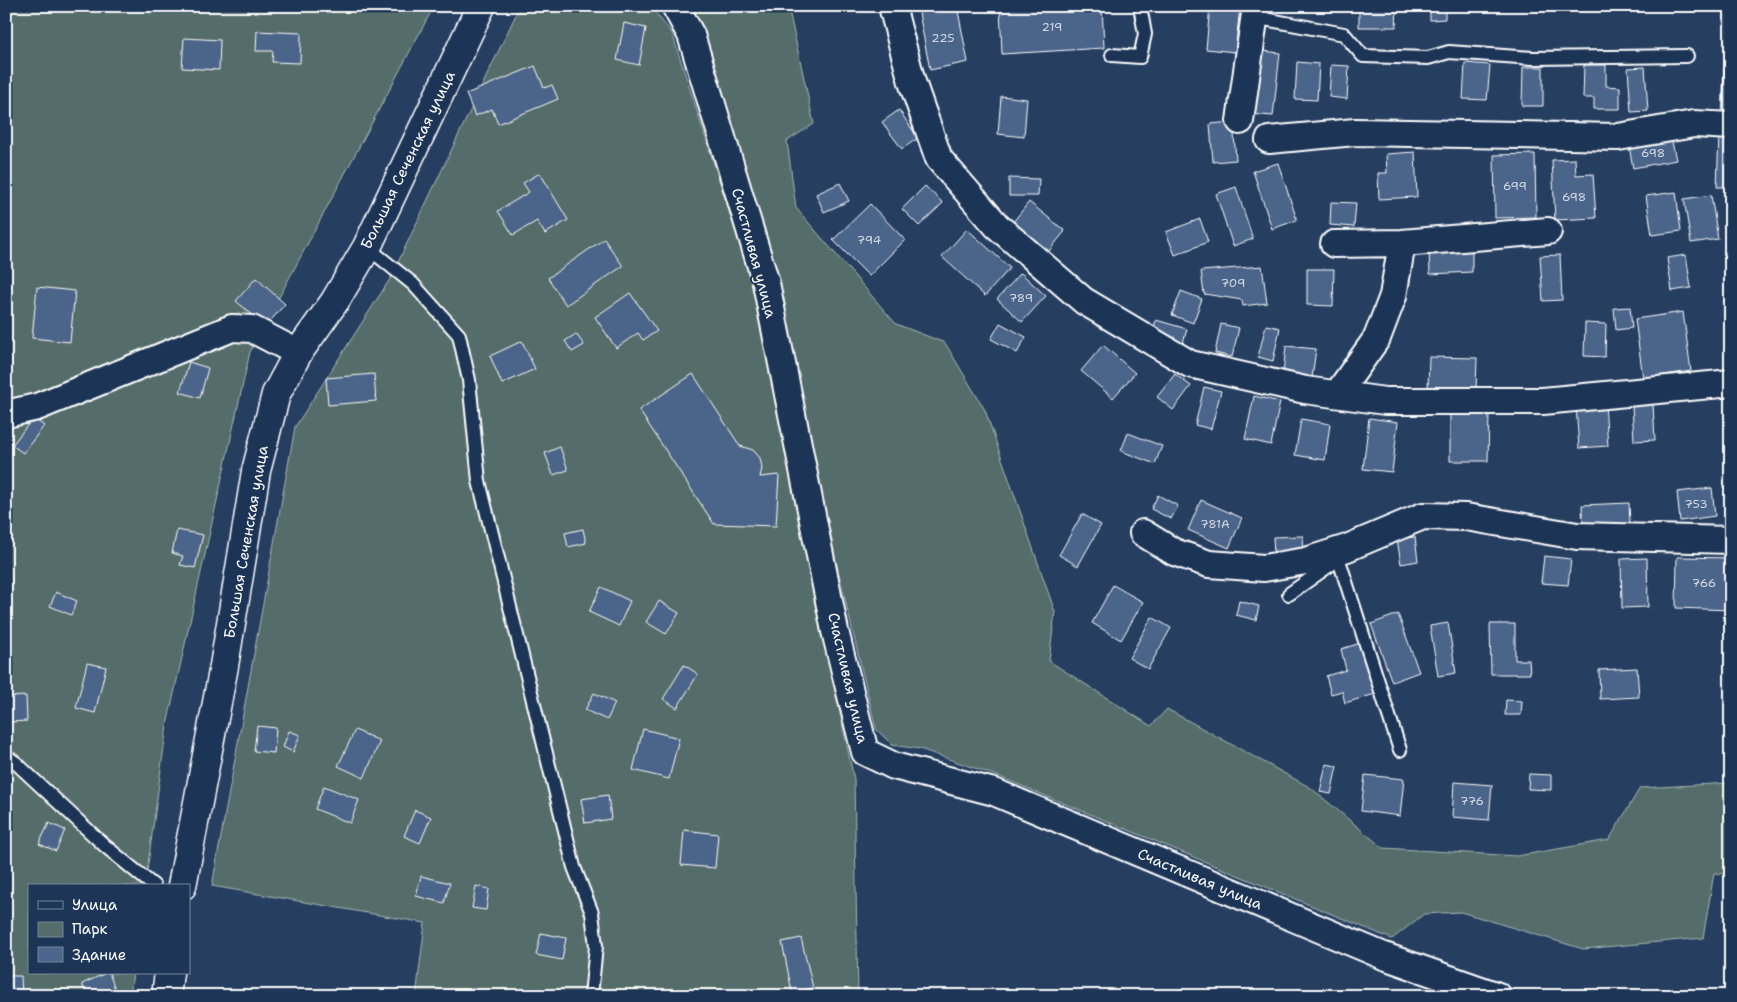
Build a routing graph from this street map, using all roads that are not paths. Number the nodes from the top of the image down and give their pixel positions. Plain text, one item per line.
1 (481, 6) edge
2 (675, 6) edge
3 (892, 6) edge
4 (1140, 6) edge
5 (1255, 11) edge
6 (1112, 55) dead end
7 (1687, 56) dead end
8 (1240, 121) dead end
9 (1731, 126) edge
10 (1269, 140) dead end
11 (1548, 231) dead end
12 (1402, 243) junction
13 (1334, 244) dead end
14 (367, 247) junction
15 (298, 353) junction
16 (1731, 382) edge
17 (1338, 392) junction
18 (6, 414) edge
19 (1143, 533) dead end
20 (1731, 540) edge
21 (1343, 554) junction
22 (1289, 594) dead end
23 (1400, 750) dead end
24 (6, 756) edge
25 (152, 884) edge
26 (182, 884) edge
27 (169, 974) edge
28 (166, 996) edge
29 (591, 996) edge
30 (1498, 996) edge

1 - 14 street, Большая Сеченская улица
2 - 30 street, Счастливая улица
3 - 17 street
4 - 6 lane
5 - 7 lane
5 - 8 street
9 - 10 street
11 - 12 street
12 - 13 street
12 - 17 street
14 - 15 street, Большая Сеченская улица
14 - 29 lane
15 - 18 street
15 - 26 street, Большая Сеченская улица
16 - 17 street
19 - 21 street
20 - 21 street
21 - 22 lane
21 - 23 lane
24 - 25 lane
27 - 28 street

